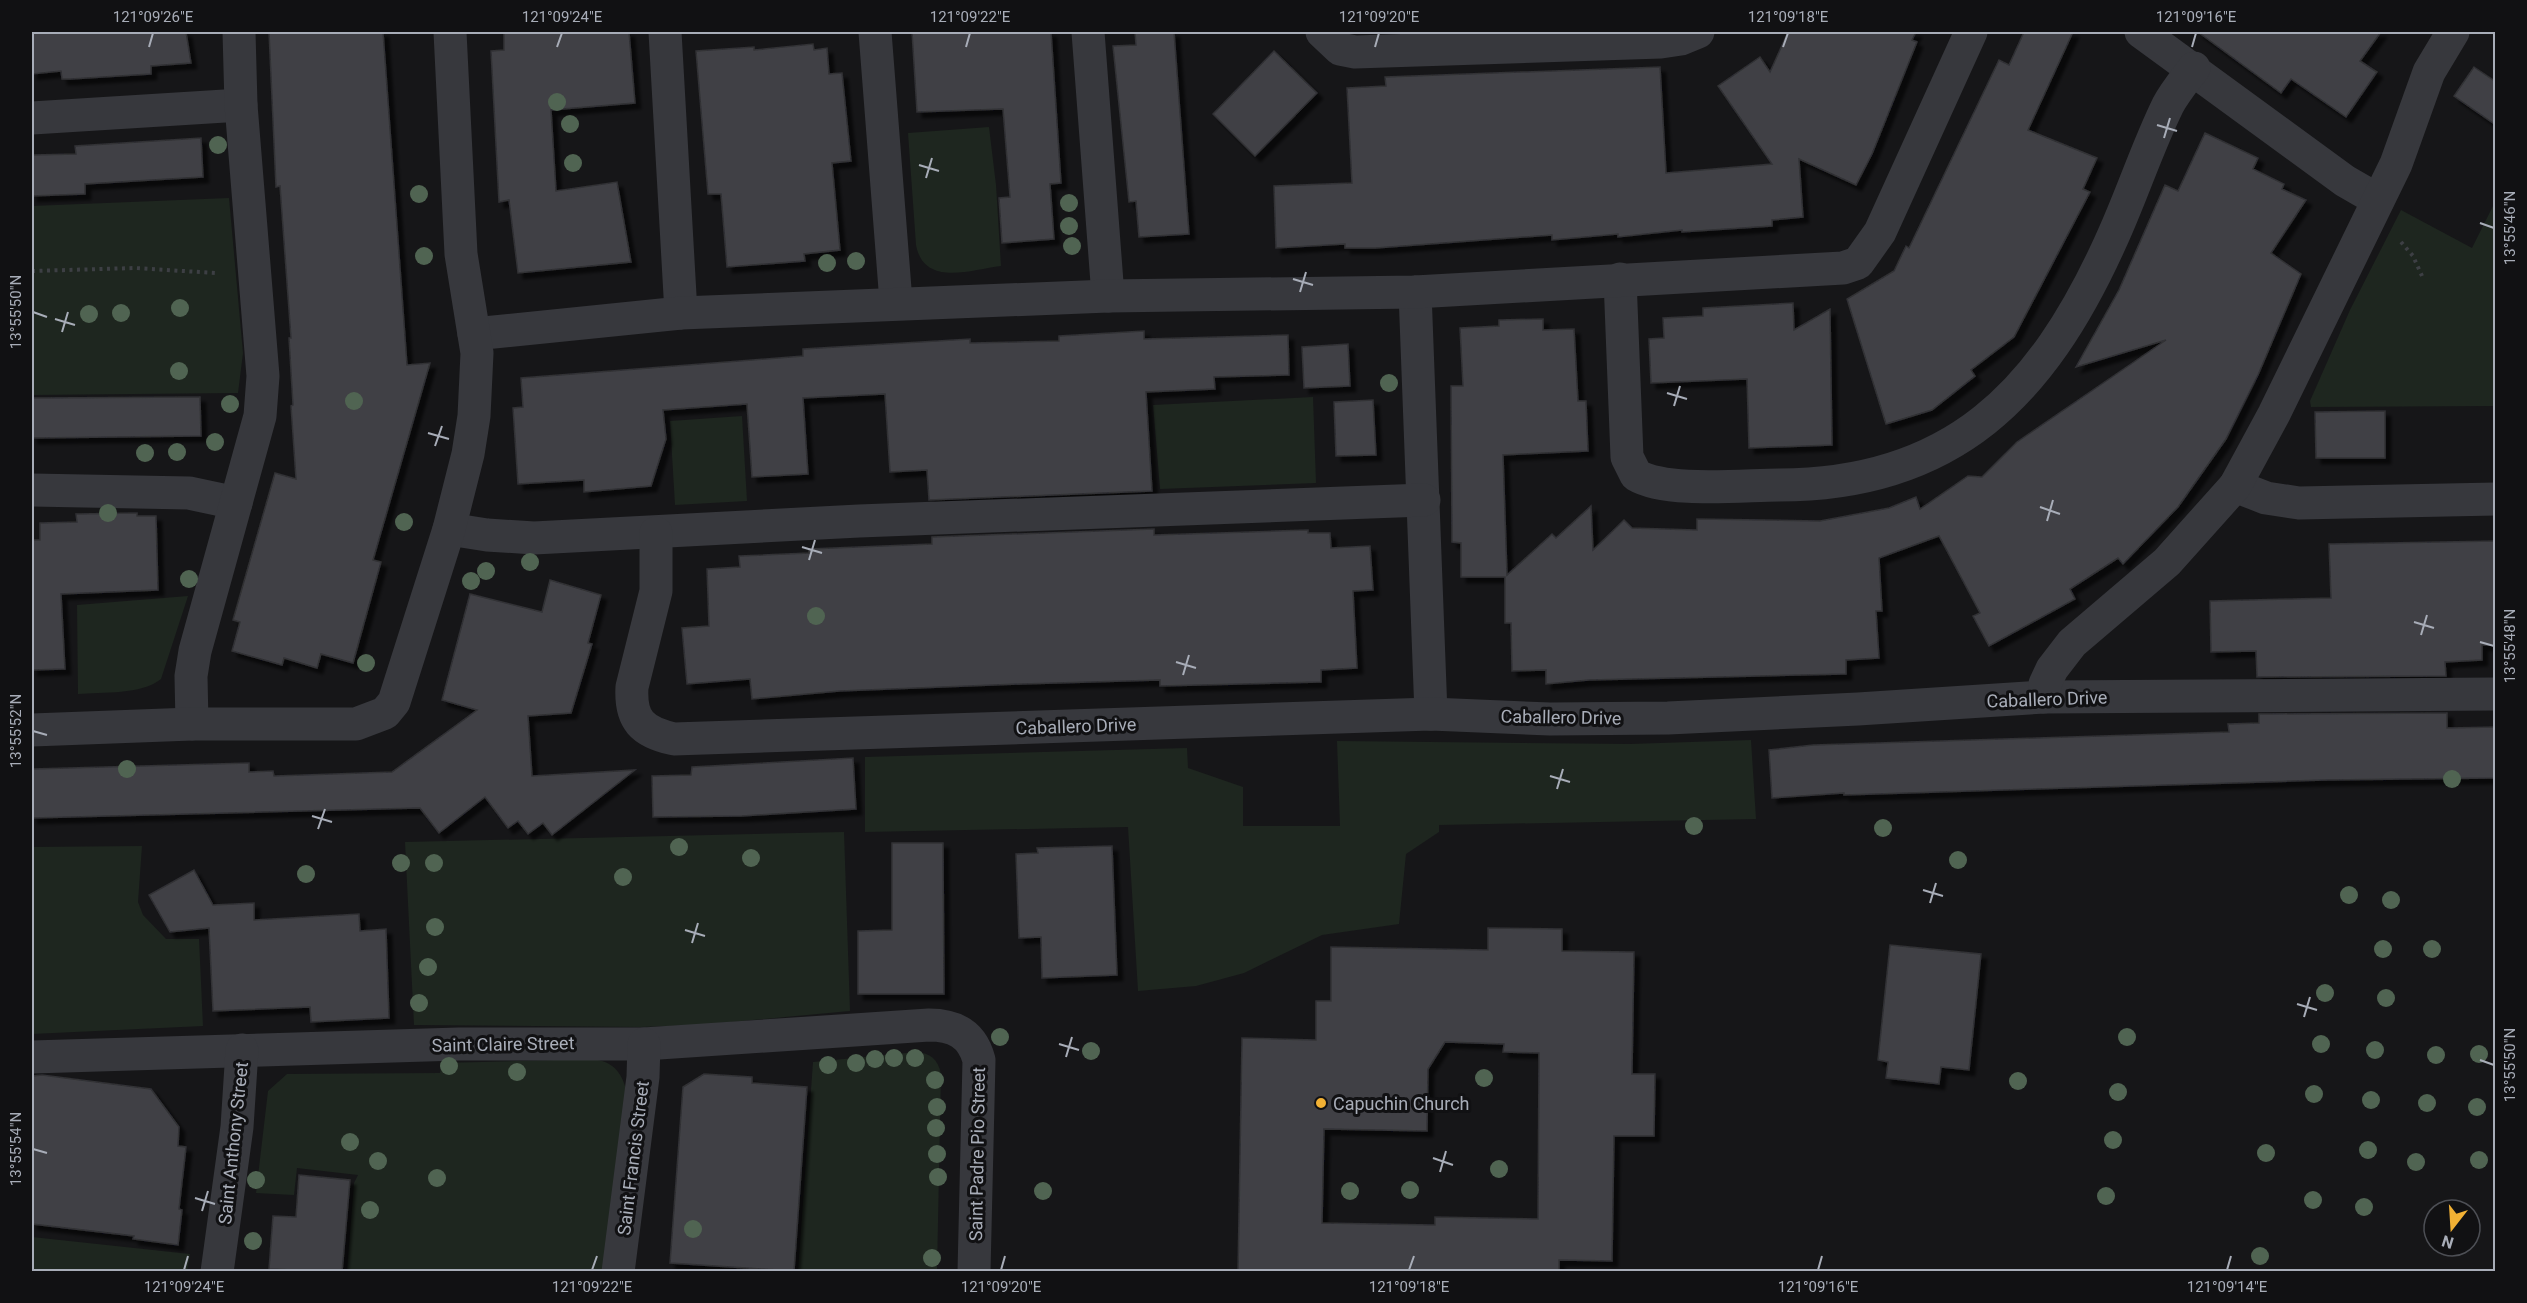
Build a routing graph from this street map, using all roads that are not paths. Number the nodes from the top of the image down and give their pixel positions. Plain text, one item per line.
1 (239, 32) edge
2 (450, 32) edge
3 (665, 32) edge
4 (875, 32) edge
5 (1088, 32) edge
6 (1322, 32) edge
7 (1698, 32) edge
8 (1971, 32) edge
9 (2141, 32) edge
10 (2452, 32) edge
11 (2194, 68) junction
12 (241, 105) junction
13 (32, 118) edge
14 (2378, 200) junction
15 (1620, 279) junction
16 (1415, 291) junction
17 (1108, 296) junction
18 (896, 302) junction
19 (681, 313) junction
20 (474, 334) junction
21 (2235, 486) junction
22 (32, 490) edge
23 (2496, 499) edge
24 (1424, 500) junction
25 (236, 503) junction
26 (449, 529) junction
27 (656, 533) junction
28 (2496, 694) edge
29 (2044, 697) junction
30 (1431, 714) junction
31 (192, 724) junction
32 (32, 730) edge
33 (969, 1039) joint
34 (644, 1044) junction
35 (242, 1050) junction
36 (32, 1057) edge
37 (217, 1272) edge
38 (618, 1272) edge
39 (974, 1272) edge

1 - 12 street
2 - 20 street
3 - 19 street
4 - 18 street
5 - 17 street
6 - 7 street
8 - 15 street
9 - 11 street
10 - 14 street
11 - 14 street
11 - 15 street
12 - 13 street
12 - 25 street
14 - 21 street
15 - 16 street
16 - 17 street
16 - 24 street
17 - 18 street
18 - 19 street
19 - 20 street
20 - 26 street
21 - 23 street
21 - 29 street
22 - 25 street
24 - 27 street
24 - 30 street
25 - 31 street
26 - 27 street
26 - 31 street
27 - 30 street, Caballero Drive
28 - 29 street, Caballero Drive
29 - 30 street, Caballero Drive
31 - 32 street
33 - 34 street, Saint Claire Street
33 - 39 street, Saint Padre Pio Street
34 - 35 street, Saint Claire Street
34 - 38 street, Saint Francis Street
35 - 36 street, Saint Claire Street
35 - 37 street, Saint Anthony Street

